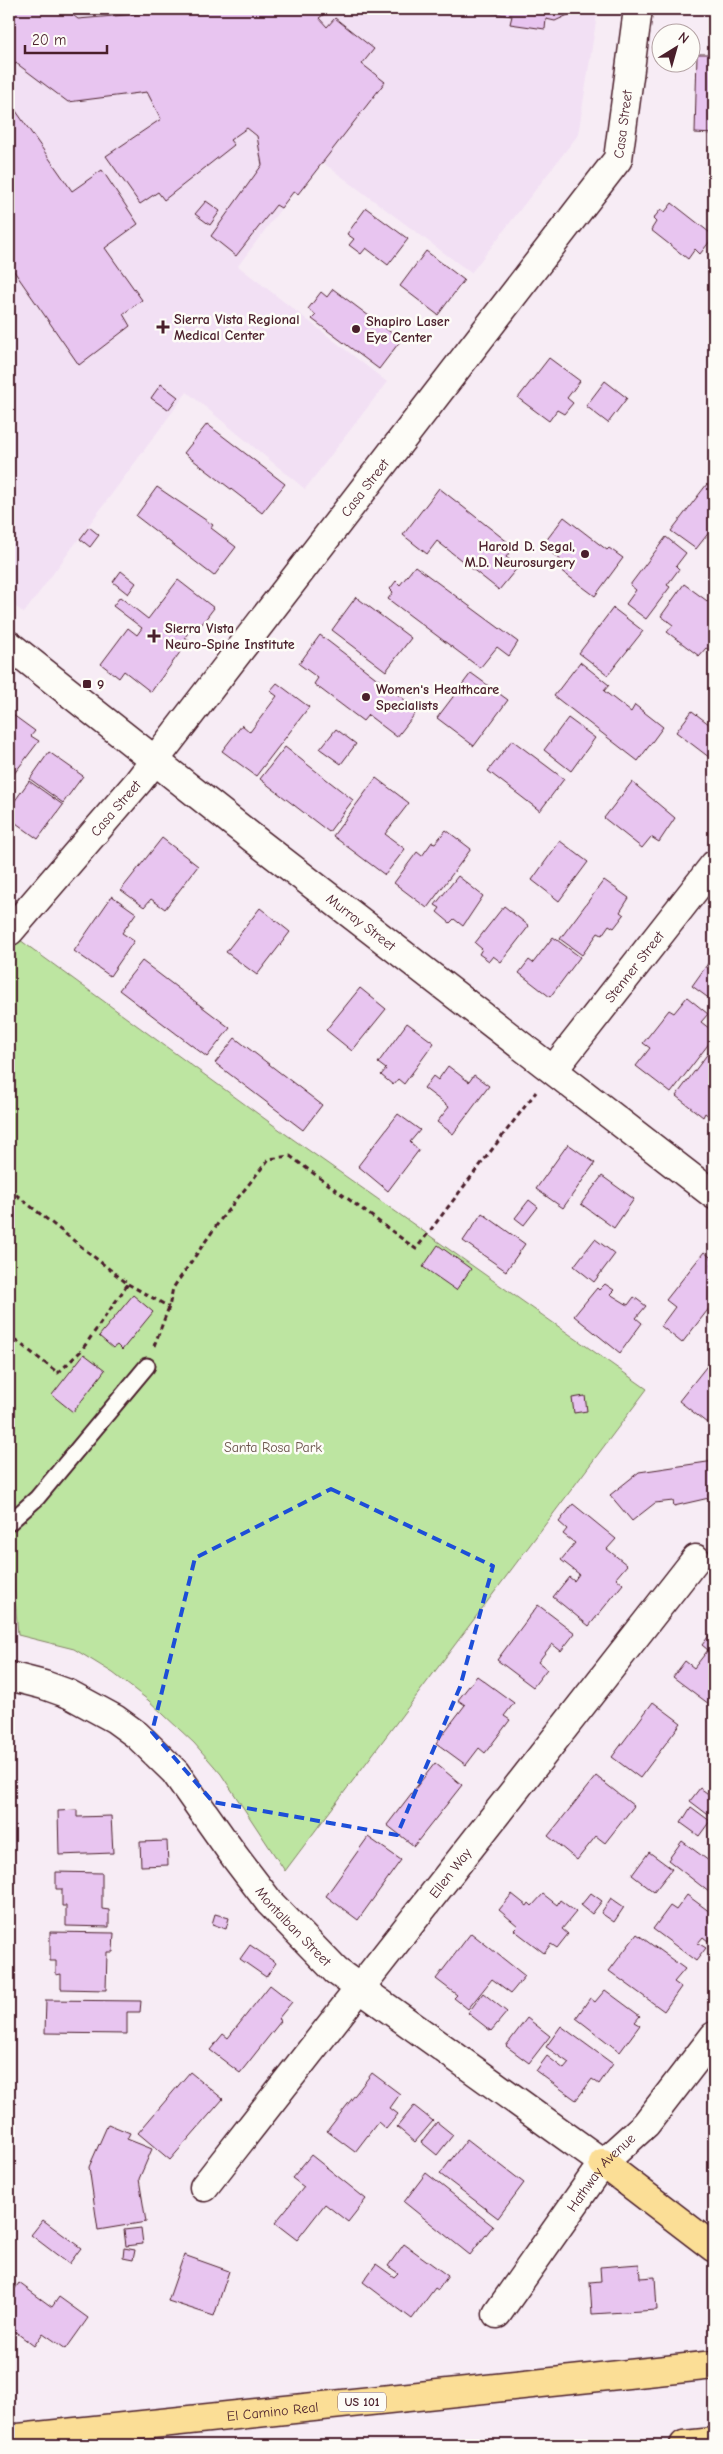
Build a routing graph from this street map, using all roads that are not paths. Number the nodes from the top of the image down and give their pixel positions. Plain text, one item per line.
1 (638, 9) edge
2 (9, 645) edge
3 (154, 760) junction
4 (714, 865) edge
5 (10, 930) edge
6 (554, 1070) junction
7 (714, 1195) edge
8 (147, 1366) road end
9 (9, 1523) edge
10 (696, 1559) dead end
11 (9, 1676) edge
12 (360, 1988) junction
13 (714, 2036) edge
14 (604, 2163) junction
15 (204, 2187) dead end
16 (714, 2248) edge
17 (497, 2314) dead end
18 (714, 2365) edge
19 (9, 2439) edge
20 (714, 2442) edge
21 (684, 2445) edge

1 - 3 street, Casa Street
2 - 3 street, Murray Street
3 - 5 street, Casa Street
3 - 6 street, Murray Street
4 - 6 street, Stenner Street
6 - 7 street, Murray Street
8 - 9 lane
10 - 12 street, Ellen Way
11 - 12 street, Montalban Street
12 - 14 street, Montalban Street
12 - 15 street, Ellen Way
13 - 14 street, Hathway Avenue
14 - 16 highway
14 - 17 street, Hathway Avenue
18 - 19 highway, El Camino Real / US 101
20 - 21 highway

